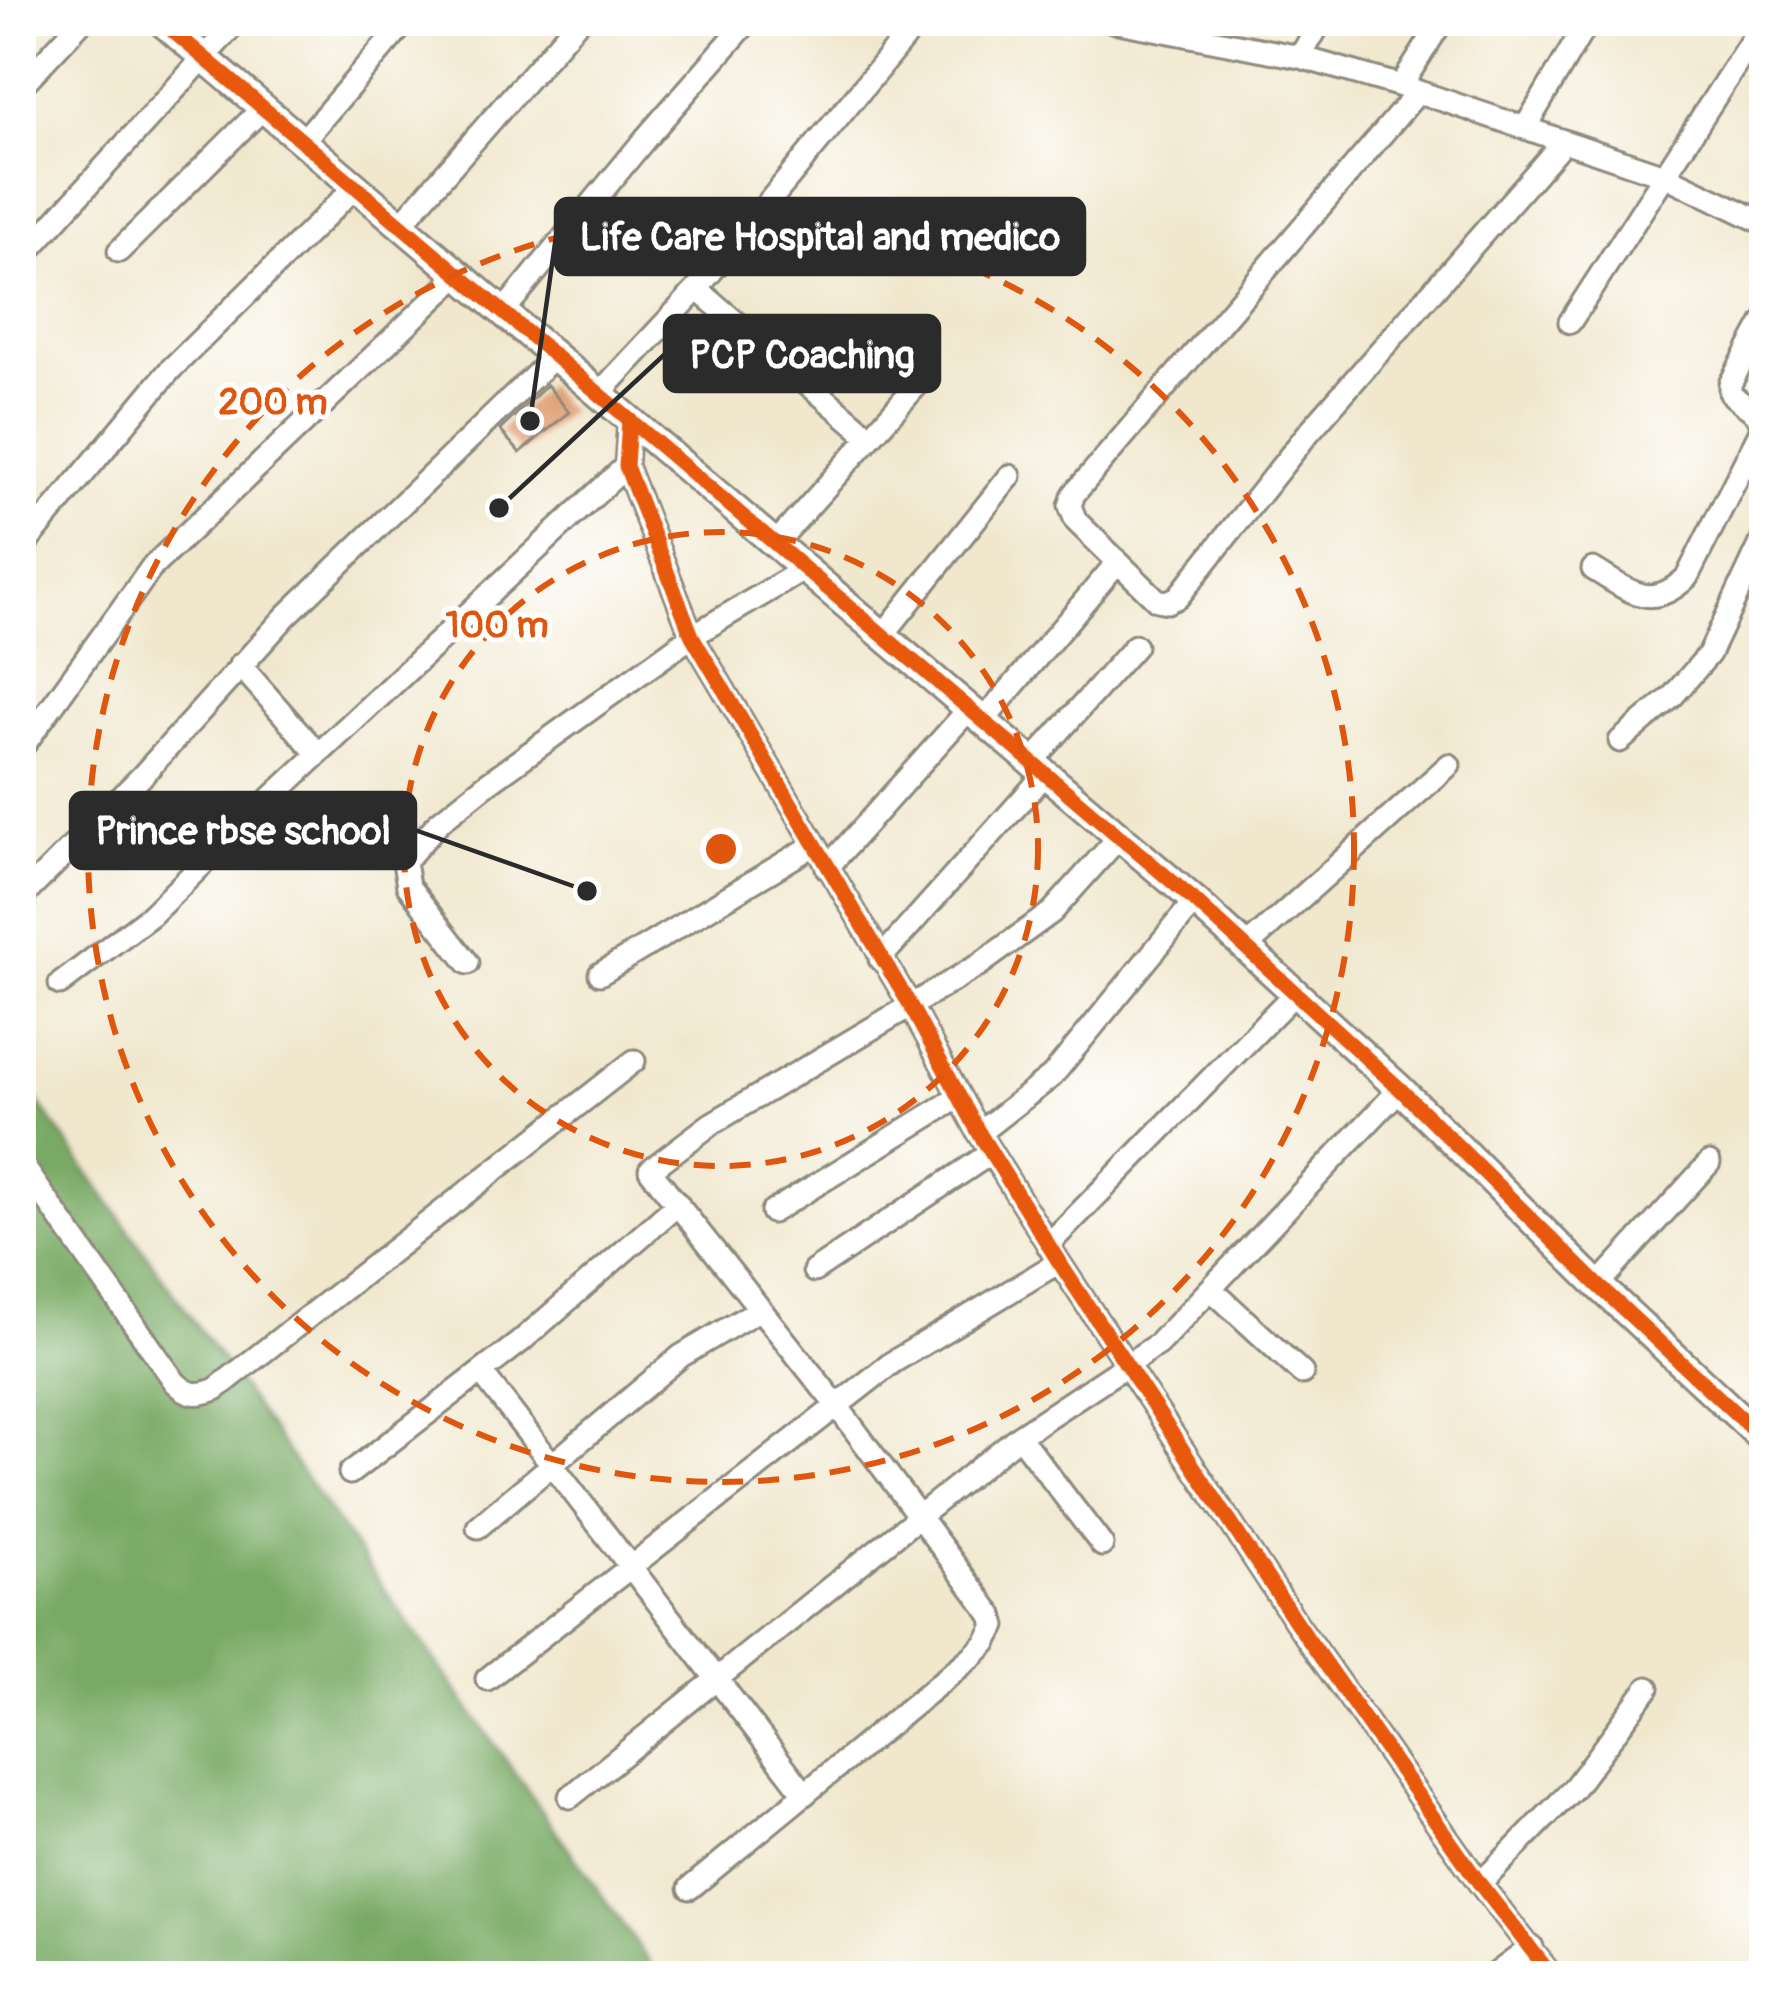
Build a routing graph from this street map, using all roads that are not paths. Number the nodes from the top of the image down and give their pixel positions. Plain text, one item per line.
1 (82, 21) edge
2 (161, 21) edge
3 (237, 21) edge
4 (406, 21) edge
5 (578, 21) edge
6 (748, 21) edge
7 (918, 21) edge
8 (1113, 21) edge
9 (1321, 21) edge
10 (1442, 21) edge
11 (1588, 21) edge
12 (1764, 21) edge
13 (1178, 27) edge
14 (1756, 46) edge
15 (1300, 57) junction
16 (204, 60) junction
17 (21, 86) edge
18 (1409, 89) junction
19 (262, 109) junction
20 (1525, 128) junction
21 (1564, 141) junction
22 (301, 143) junction
23 (1664, 175) junction
24 (355, 187) junction
25 (1764, 223) edge
26 (400, 224) junction
27 (119, 251) dead end
28 (21, 260) edge
29 (461, 273) junction
30 (697, 289) junction
31 (503, 312) junction
32 (1570, 322) dead end
33 (1764, 322) edge
34 (554, 357) junction
35 (924, 377) dead end
36 (598, 395) junction
37 (629, 421) junction
38 (870, 437) junction
39 (626, 466) junction
40 (1010, 476) dead end
41 (1764, 537) edge
42 (775, 544) junction
43 (21, 549) edge
44 (1116, 564) junction
45 (805, 569) junction
46 (1593, 569) dead end
47 (883, 635) junction
48 (692, 636) junction
49 (1136, 646) dead end
50 (240, 665) junction
51 (977, 714) junction
52 (1620, 741) dead end
53 (21, 749) edge
54 (318, 754) junction
55 (1449, 765) dead end
56 (1039, 767) junction
57 (1119, 837) junction
58 (814, 845) junction
59 (827, 868) junction
60 (21, 898) edge
61 (1195, 901) junction
62 (1245, 948) junction
63 (880, 959) junction
64 (468, 963) dead end
65 (600, 974) dead end
66 (60, 984) dead end
67 (1294, 994) junction
68 (910, 1005) junction
69 (634, 1061) dead end
70 (1400, 1090) junction
71 (959, 1097) junction
72 (985, 1143) junction
73 (21, 1163) edge
74 (1709, 1163) dead end
75 (678, 1204) junction
76 (772, 1212) dead end
77 (1053, 1253) junction
78 (814, 1271) dead end
79 (1598, 1285) junction
80 (1211, 1289) junction
81 (760, 1309) junction
82 (1128, 1364) junction
83 (481, 1372) junction
84 (1302, 1373) dead end
85 (836, 1406) junction
86 (1019, 1436) junction
87 (1764, 1440) edge
88 (551, 1465) junction
89 (350, 1473) dead end
90 (919, 1515) junction
91 (478, 1527) dead end
92 (1102, 1545) dead end
93 (630, 1568) junction
94 (487, 1679) dead end
95 (716, 1679) junction
96 (1648, 1688) dead end
97 (805, 1794) junction
98 (570, 1797) dead end
99 (1480, 1884) junction
100 (690, 1888) dead end
101 (1532, 1947) junction
102 (1493, 1976) edge
103 (1552, 1976) edge

1 - 17 street
2 - 16 street
3 - 16 street
4 - 22 street
5 - 26 street
6 - 31 street
7 - 30 street
8 - 13 street
9 - 15 street
10 - 18 street
11 - 20 street
12 - 14 street
13 - 15 street
14 - 23 street
15 - 18 street
16 - 19 street
16 - 28 street
18 - 20 street
18 - 44 street
19 - 22 street
19 - 27 street
20 - 21 street
21 - 23 street
21 - 44 street
22 - 24 street
23 - 25 street
23 - 32 street
24 - 26 street
24 - 43 street
26 - 29 street
29 - 31 street
29 - 53 street
30 - 36 street
30 - 38 street
31 - 34 street
33 - 46 street
34 - 36 street
34 - 50 street
35 - 38 street
36 - 37 street
37 - 39 street
37 - 42 street
38 - 42 street
39 - 48 street
39 - 54 street
40 - 47 street
41 - 52 street
42 - 45 street
44 - 51 street
45 - 47 street
45 - 48 street
47 - 51 street
48 - 58 street
48 - 64 street
49 - 56 street
50 - 54 street
50 - 60 street
51 - 56 street
51 - 59 street
54 - 66 street
55 - 62 street
56 - 57 street
56 - 63 street
57 - 61 street
57 - 68 street
58 - 59 street
58 - 65 street
59 - 63 street
61 - 62 street
61 - 72 street
62 - 67 street
63 - 68 street
67 - 70 street
67 - 77 street
68 - 71 street
68 - 75 street
69 - 73 street
70 - 79 street
70 - 80 street
71 - 72 street
71 - 76 street
72 - 77 street
72 - 78 street
74 - 79 street
75 - 81 street
75 - 83 street
77 - 82 street
77 - 85 street
79 - 87 street
80 - 82 street
80 - 84 street
81 - 85 street
81 - 88 street
82 - 86 street
82 - 99 street
83 - 88 street
83 - 89 street
85 - 90 street
85 - 93 street
86 - 90 street
86 - 92 street
88 - 91 street
88 - 93 street
90 - 95 street
90 - 97 street
93 - 94 street
93 - 95 street
95 - 97 street
95 - 98 street
96 - 99 street
97 - 100 street
99 - 101 street
101 - 102 street
101 - 103 street

